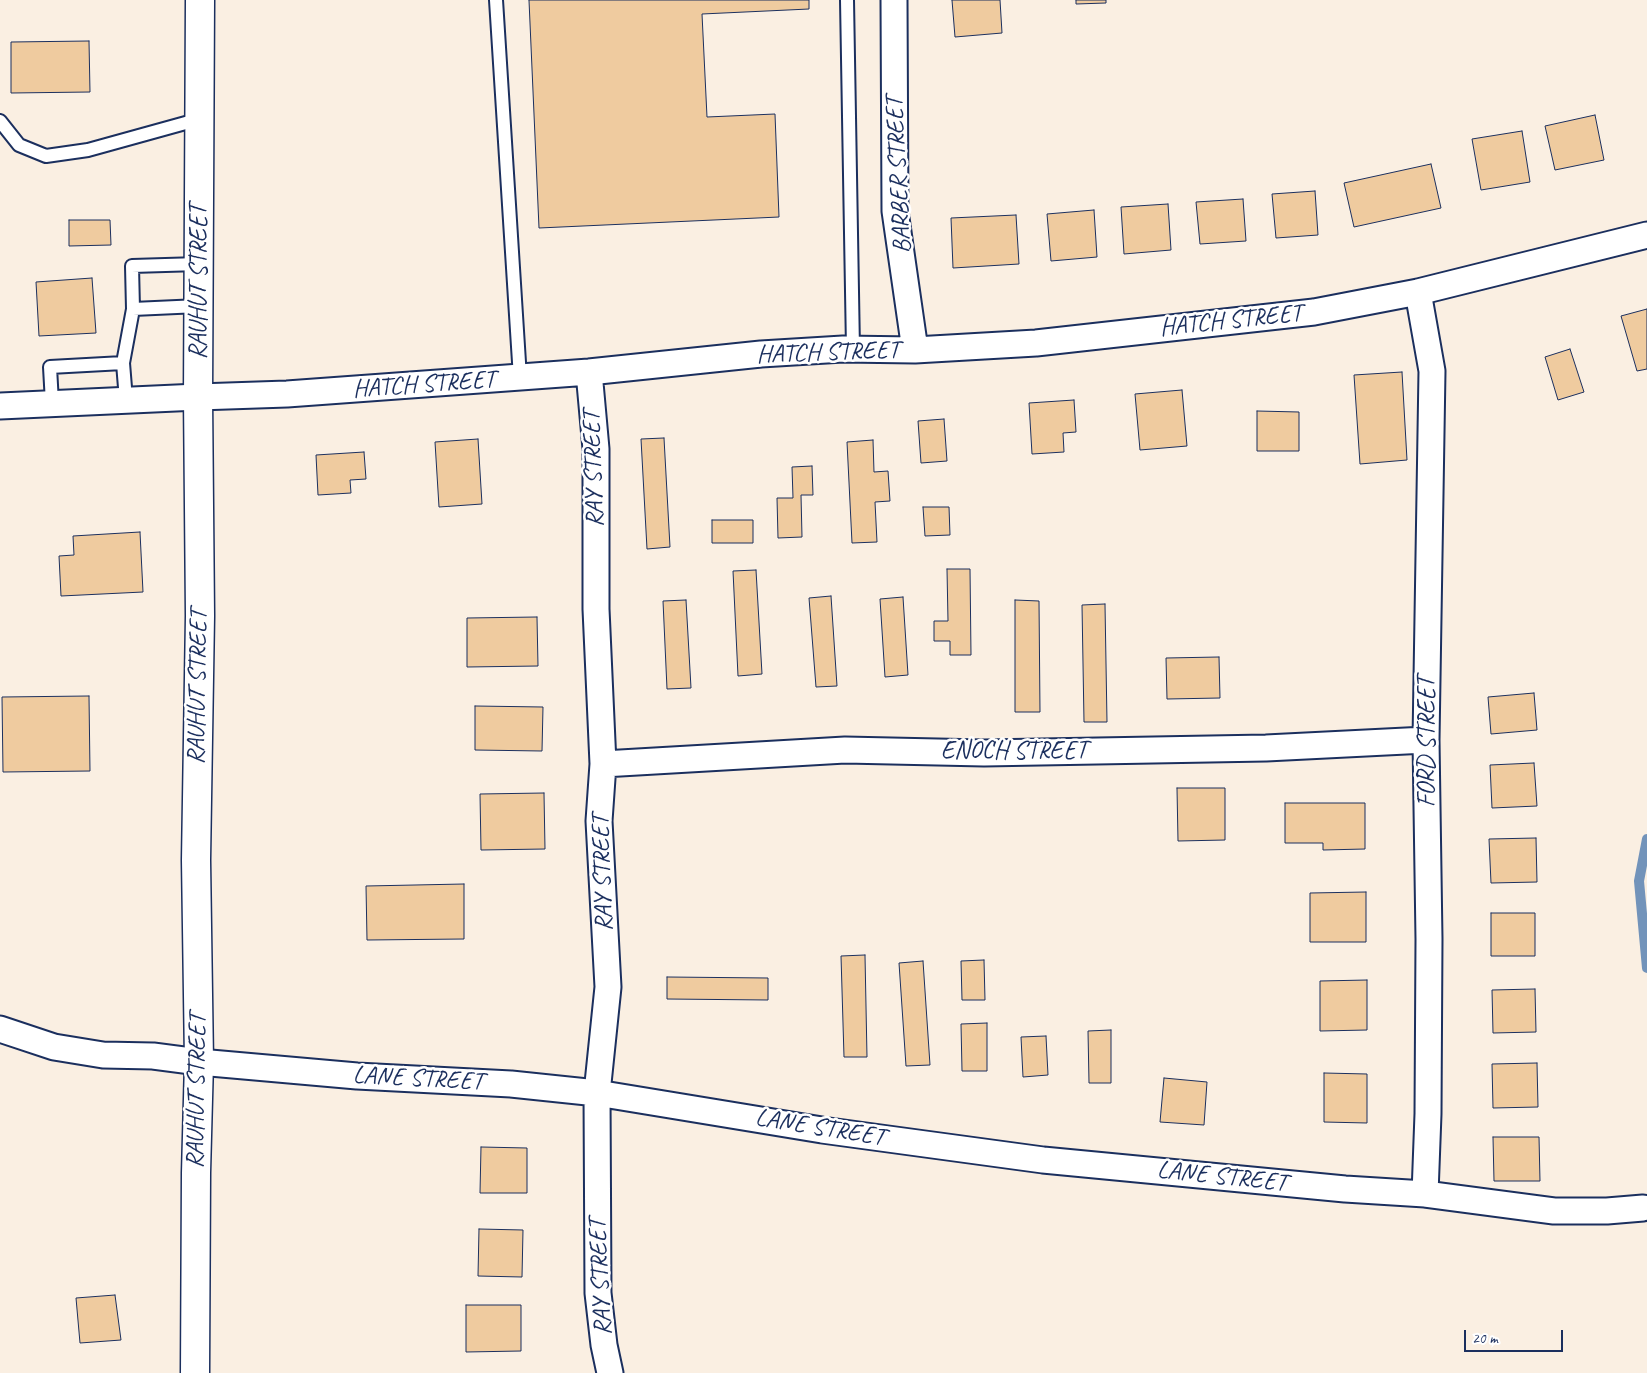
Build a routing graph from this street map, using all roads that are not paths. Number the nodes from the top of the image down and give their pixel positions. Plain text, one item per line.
1 (200, 0) edge
2 (496, 0) edge
3 (847, 0) edge
4 (894, 0) edge
5 (200, 119) junction
6 (0, 121) edge
7 (1647, 235) edge
8 (199, 264) junction
9 (1418, 292) junction
10 (199, 306) junction
11 (133, 308) junction
12 (853, 349) junction
13 (915, 350) junction
14 (123, 363) junction
15 (589, 372) junction
16 (520, 378) junction
17 (198, 396) junction
18 (126, 400) junction
19 (52, 403) junction
20 (0, 406) edge
21 (1426, 740) junction
22 (603, 764) junction
23 (0, 1029) edge
24 (199, 1062) junction
25 (597, 1093) junction
26 (1425, 1194) junction
27 (1643, 1208) dead end
28 (195, 1373) edge
29 (610, 1373) edge

1 - 5 main road, RAUHUT STREET
2 - 16 lane
3 - 12 lane
4 - 13 street, BARBER STREET
5 - 6 lane
5 - 8 main road, RAUHUT STREET
7 - 9 street, HATCH STREET
8 - 10 main road, RAUHUT STREET
8 - 11 lane
9 - 13 street, HATCH STREET
9 - 21 street, FORD STREET
10 - 11 lane
10 - 17 main road, RAUHUT STREET
11 - 14 lane
12 - 13 street, HATCH STREET
12 - 15 street, HATCH STREET
14 - 18 lane
14 - 19 lane
15 - 16 street, HATCH STREET
15 - 22 street, RAY STREET
16 - 17 street, HATCH STREET
17 - 18 street, HATCH STREET
17 - 24 main road, RAUHUT STREET
18 - 19 street, HATCH STREET
19 - 20 street, HATCH STREET
21 - 22 street, ENOCH STREET
21 - 26 street, FORD STREET
22 - 25 street, RAY STREET
23 - 24 street, LANE STREET
24 - 25 street, LANE STREET
24 - 28 main road, RAUHUT STREET
25 - 26 street, LANE STREET
25 - 29 street, RAY STREET
26 - 27 street, LANE STREET

